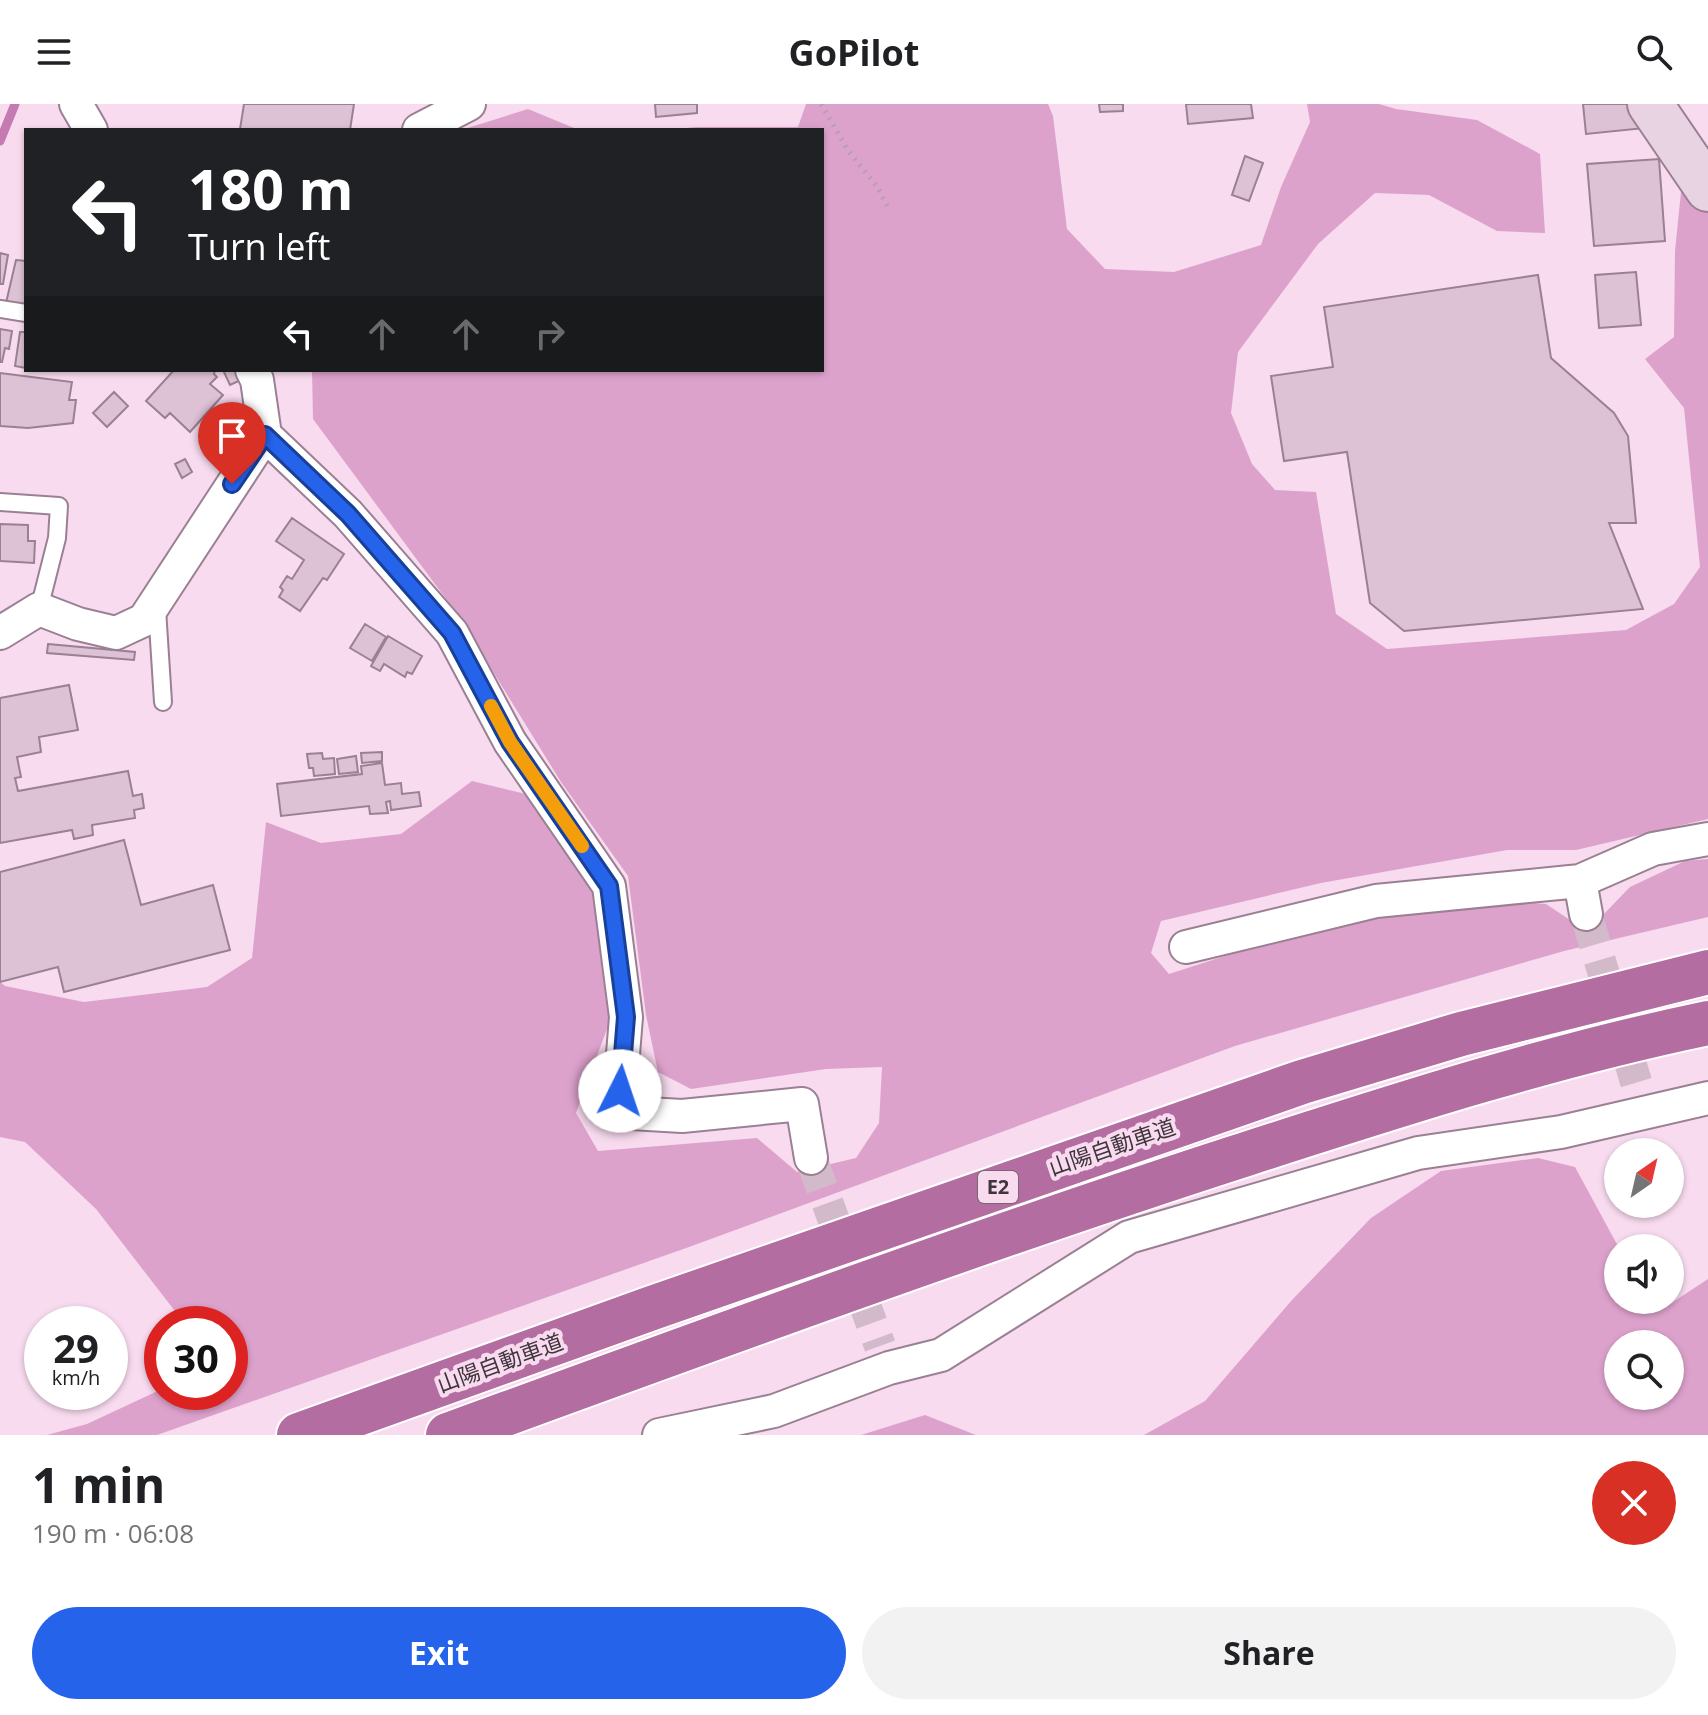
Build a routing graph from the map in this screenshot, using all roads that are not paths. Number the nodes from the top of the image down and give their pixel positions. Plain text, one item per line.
1 (76, 104) edge
2 (469, 104) edge
3 (1650, 104) edge
4 (90, 128) edge
5 (423, 128) edge
6 (1708, 189) edge
7 (0, 309) edge
8 (24, 313) edge
9 (258, 373) edge
10 (265, 435) junction
11 (0, 502) edge
12 (157, 599) junction
13 (39, 609) junction
14 (0, 633) edge
15 (163, 702) dead end
16 (1708, 839) edge
17 (1580, 881) junction
18 (1586, 914) tunnel mouth
19 (1186, 947) dead end
20 (1708, 972) edge
21 (1708, 1023) edge
22 (1708, 1098) edge
23 (811, 1158) tunnel mouth
24 (299, 1435) edge
25 (448, 1435) edge
26 (659, 1435) edge

1 - 4 street
2 - 5 street
3 - 6 main road
7 - 8 lane
9 - 10 street
10 - 12 street
10 - 23 street
11 - 13 lane
12 - 13 street
12 - 15 lane
13 - 14 street
16 - 17 street
17 - 18 street
17 - 19 street
20 - 24 highway, 山陽自動車道 / E2
21 - 25 highway, E2
22 - 26 street

